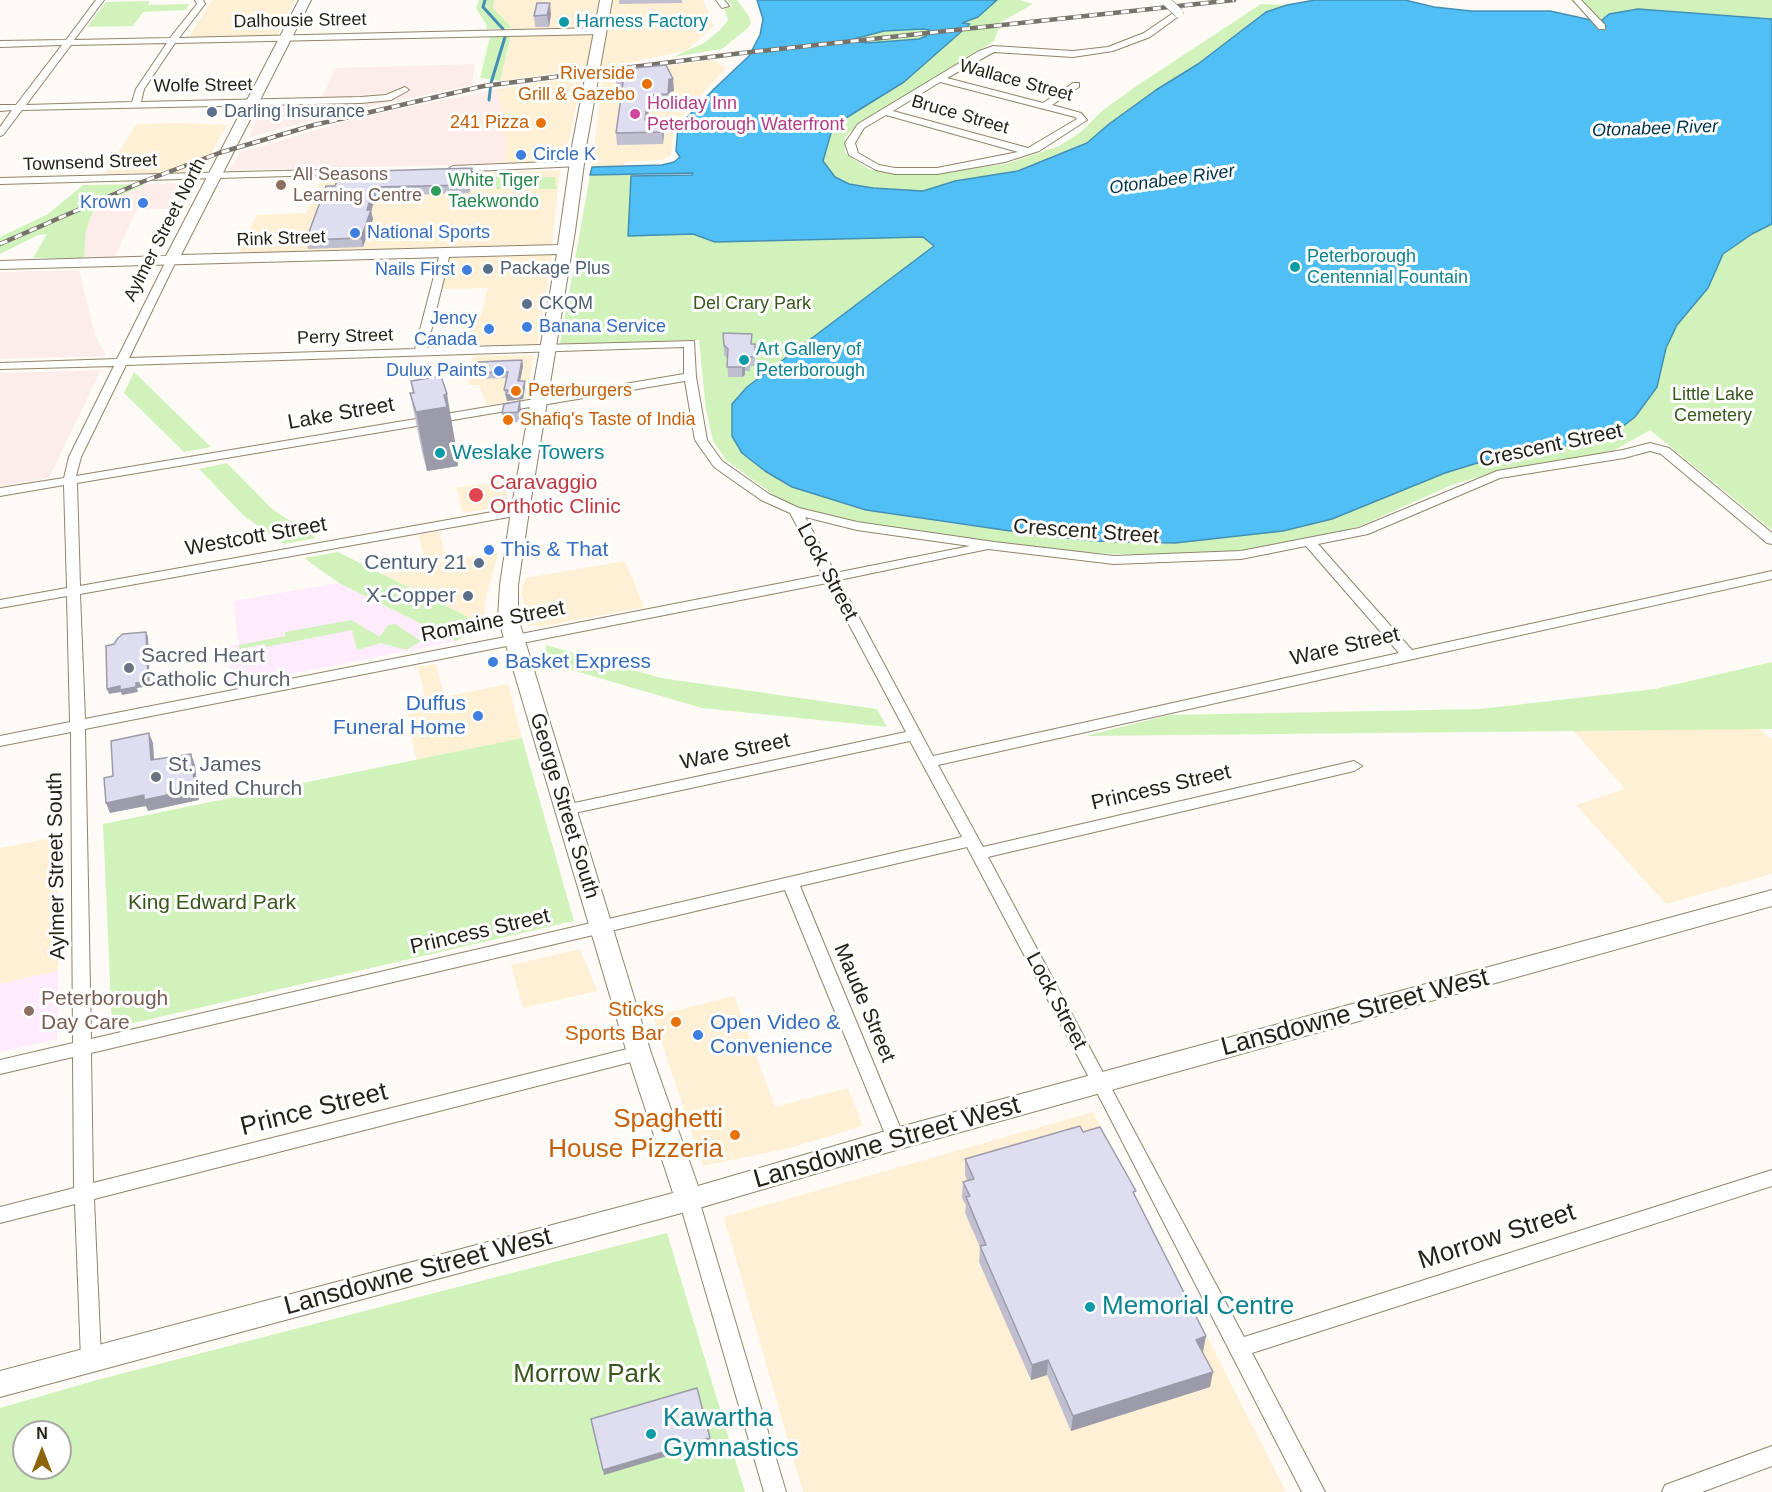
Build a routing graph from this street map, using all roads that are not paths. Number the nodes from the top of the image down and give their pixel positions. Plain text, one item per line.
1 (100, 0) edge
2 (305, 0) edge
3 (606, 0) edge
4 (1166, 0) edge
5 (1577, 0) edge
6 (200, 2) edge
7 (1602, 27) dead end
8 (600, 31) junction
9 (287, 38) junction
10 (173, 41) junction
11 (67, 43) junction
12 (0, 44) edge
13 (940, 78) junction
14 (1076, 85) dead end
15 (405, 90) dead end
16 (138, 100) junction
17 (252, 101) junction
18 (1046, 105) junction
19 (19, 107) junction
20 (0, 108) edge
21 (884, 111) junction
22 (0, 133) edge
23 (1027, 151) junction
24 (576, 164) junction
25 (438, 169) edge
26 (366, 171) edge
27 (214, 176) junction
28 (0, 181) edge
29 (564, 249) junction
30 (445, 254) junction
31 (171, 261) junction
32 (0, 266) edge
33 (690, 343) joint
34 (548, 348) junction
35 (420, 352) junction
36 (121, 362) junction
37 (0, 366) edge
38 (690, 377) junction
39 (539, 402) junction
40 (70, 481) junction
41 (0, 492) edge
42 (520, 511) junction
43 (795, 511) junction
44 (1772, 540) edge
45 (1310, 543) junction
46 (994, 546) junction
47 (1772, 575) edge
48 (830, 578) junction
49 (74, 591) junction
50 (0, 604) edge
51 (514, 639) junction
52 (1408, 655) junction
53 (77, 725) junction
54 (914, 735) junction
55 (0, 741) edge
56 (928, 762) junction
57 (1354, 766) dead end
58 (565, 810) junction
59 (974, 847) junction
60 (791, 884) junction
61 (1772, 898) edge
62 (601, 927) junction
63 (83, 1047) junction
64 (639, 1053) junction
65 (0, 1067) edge
66 (1100, 1082) junction
67 (896, 1138) junction
68 (1772, 1178) edge
69 (84, 1195) junction
70 (689, 1200) junction
71 (0, 1215) edge
72 (1239, 1348) junction
73 (91, 1359) junction
74 (0, 1384) edge
75 (1772, 1456) edge
76 (775, 1492) edge
77 (1314, 1492) edge
78 (1673, 1492) edge

1 - 11 street
2 - 9 main road, Aylmer Street North
3 - 8 main road, George Street South
4 - 13 street, bridge
5 - 7 street
6 - 10 street
8 - 9 street, Dalhousie Street
8 - 24 main road, George Street South
9 - 10 street, Dalhousie Street
9 - 17 main road, Aylmer Street North
10 - 11 street, Dalhousie Street
10 - 16 street
11 - 12 street, Dalhousie Street
11 - 19 street
13 - 18 street, Wallace Street
13 - 21 street
14 - 18 street
15 - 17 street, Wolfe Street
16 - 17 street, Wolfe Street
16 - 19 street, Wolfe Street
17 - 27 main road, Aylmer Street North
18 - 23 street, Wallace Street
19 - 20 street, Wolfe Street
19 - 22 street
21 - 23 street, Bruce Street
21 - 23 street
24 - 25 street
24 - 29 main road, George Street South
26 - 27 street, Townsend Street
27 - 28 street, Townsend Street
27 - 31 main road, Aylmer Street North
29 - 30 main road, Rink Street
29 - 34 main road, George Street South
30 - 31 main road, Rink Street
30 - 35 street
31 - 32 main road, Rink Street
31 - 36 street, Aylmer Street North
33 - 34 street, Perry Street
33 - 38 street, Crescent Street
34 - 35 street, Perry Street
34 - 39 main road, George Street South
35 - 36 street, Perry Street
36 - 37 street, Perry Street
36 - 40 street, Aylmer Street North
38 - 39 street, Lake Street
38 - 43 street, Crescent Street
39 - 40 street, Lake Street
39 - 42 main road, George Street South
40 - 41 street, Lake Street
40 - 49 street, Aylmer Street South
42 - 49 street, Westcott Street
42 - 51 main road, George Street South
43 - 46 street, Crescent Street
43 - 48 street, Lock Street
44 - 45 street, Crescent Street
45 - 46 street, Crescent Street
45 - 52 street
46 - 48 street, Romaine Street
47 - 52 street, Ware Street
48 - 51 street, Romaine Street
48 - 54 street, Lock Street
49 - 50 street, Westcott Street
49 - 53 street, Aylmer Street South
51 - 53 street, Romaine Street
51 - 58 main road, George Street South
52 - 56 street, Ware Street
53 - 55 street, Romaine Street
53 - 63 street, Aylmer Street South
54 - 56 street, Lock Street
54 - 58 street, Ware Street
56 - 59 street, Lock Street
57 - 59 street, Princess Street
58 - 62 main road, George Street South
59 - 60 street, Princess Street
59 - 66 street, Lock Street
60 - 62 street, Princess Street
60 - 67 street, Maude Street
61 - 66 main road, Lansdowne Street West
62 - 63 street, Princess Street
62 - 64 main road, George Street South
63 - 65 street, Princess Street
63 - 69 street, Aylmer Street South
64 - 69 street, Prince Street
64 - 70 main road, George Street South
66 - 67 main road, Lansdowne Street West
66 - 72 street, Lock Street
67 - 70 main road, Lansdowne Street West
68 - 72 street, Morrow Street
69 - 71 street, Prince Street
69 - 73 street, Aylmer Street South
70 - 73 main road, Lansdowne Street West
70 - 76 street
72 - 77 street, Lock Street
73 - 74 main road, Lansdowne Street West
75 - 78 street

